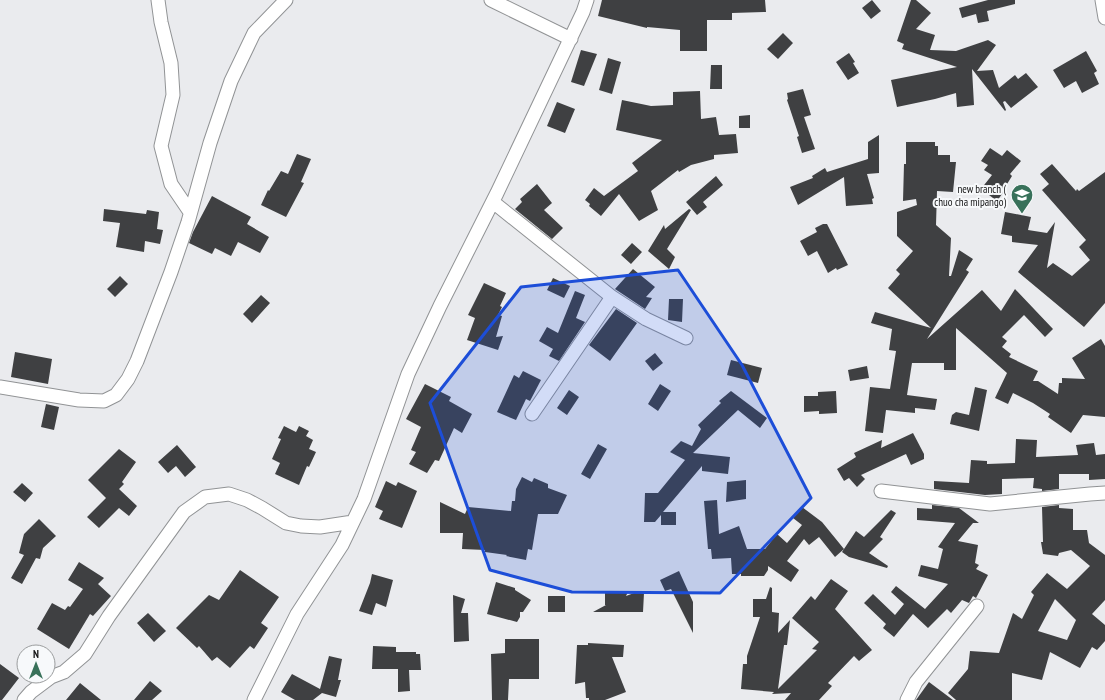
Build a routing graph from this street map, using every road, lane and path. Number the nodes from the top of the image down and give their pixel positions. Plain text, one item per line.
1 (158, 0) edge
2 (286, 0) edge
3 (491, 0) edge
4 (587, 0) edge
5 (1102, 0) edge
6 (1105, 18) edge
7 (571, 39) junction
8 (493, 202) junction
9 (190, 212) junction
10 (612, 297) junction
11 (686, 338) dead end
12 (0, 387) edge
13 (532, 414) dead end
14 (881, 491) dead end
15 (1105, 494) edge
16 (353, 522) junction
17 (977, 606) dead end
18 (24, 700) edge
19 (254, 700) edge
20 (907, 700) edge

1 - 9 street
2 - 9 street
3 - 7 street
4 - 7 street
5 - 6 street
7 - 8 street
8 - 10 street
8 - 16 street
9 - 12 street
10 - 11 street
10 - 13 street
14 - 15 street
16 - 18 street
16 - 19 street
17 - 20 street

